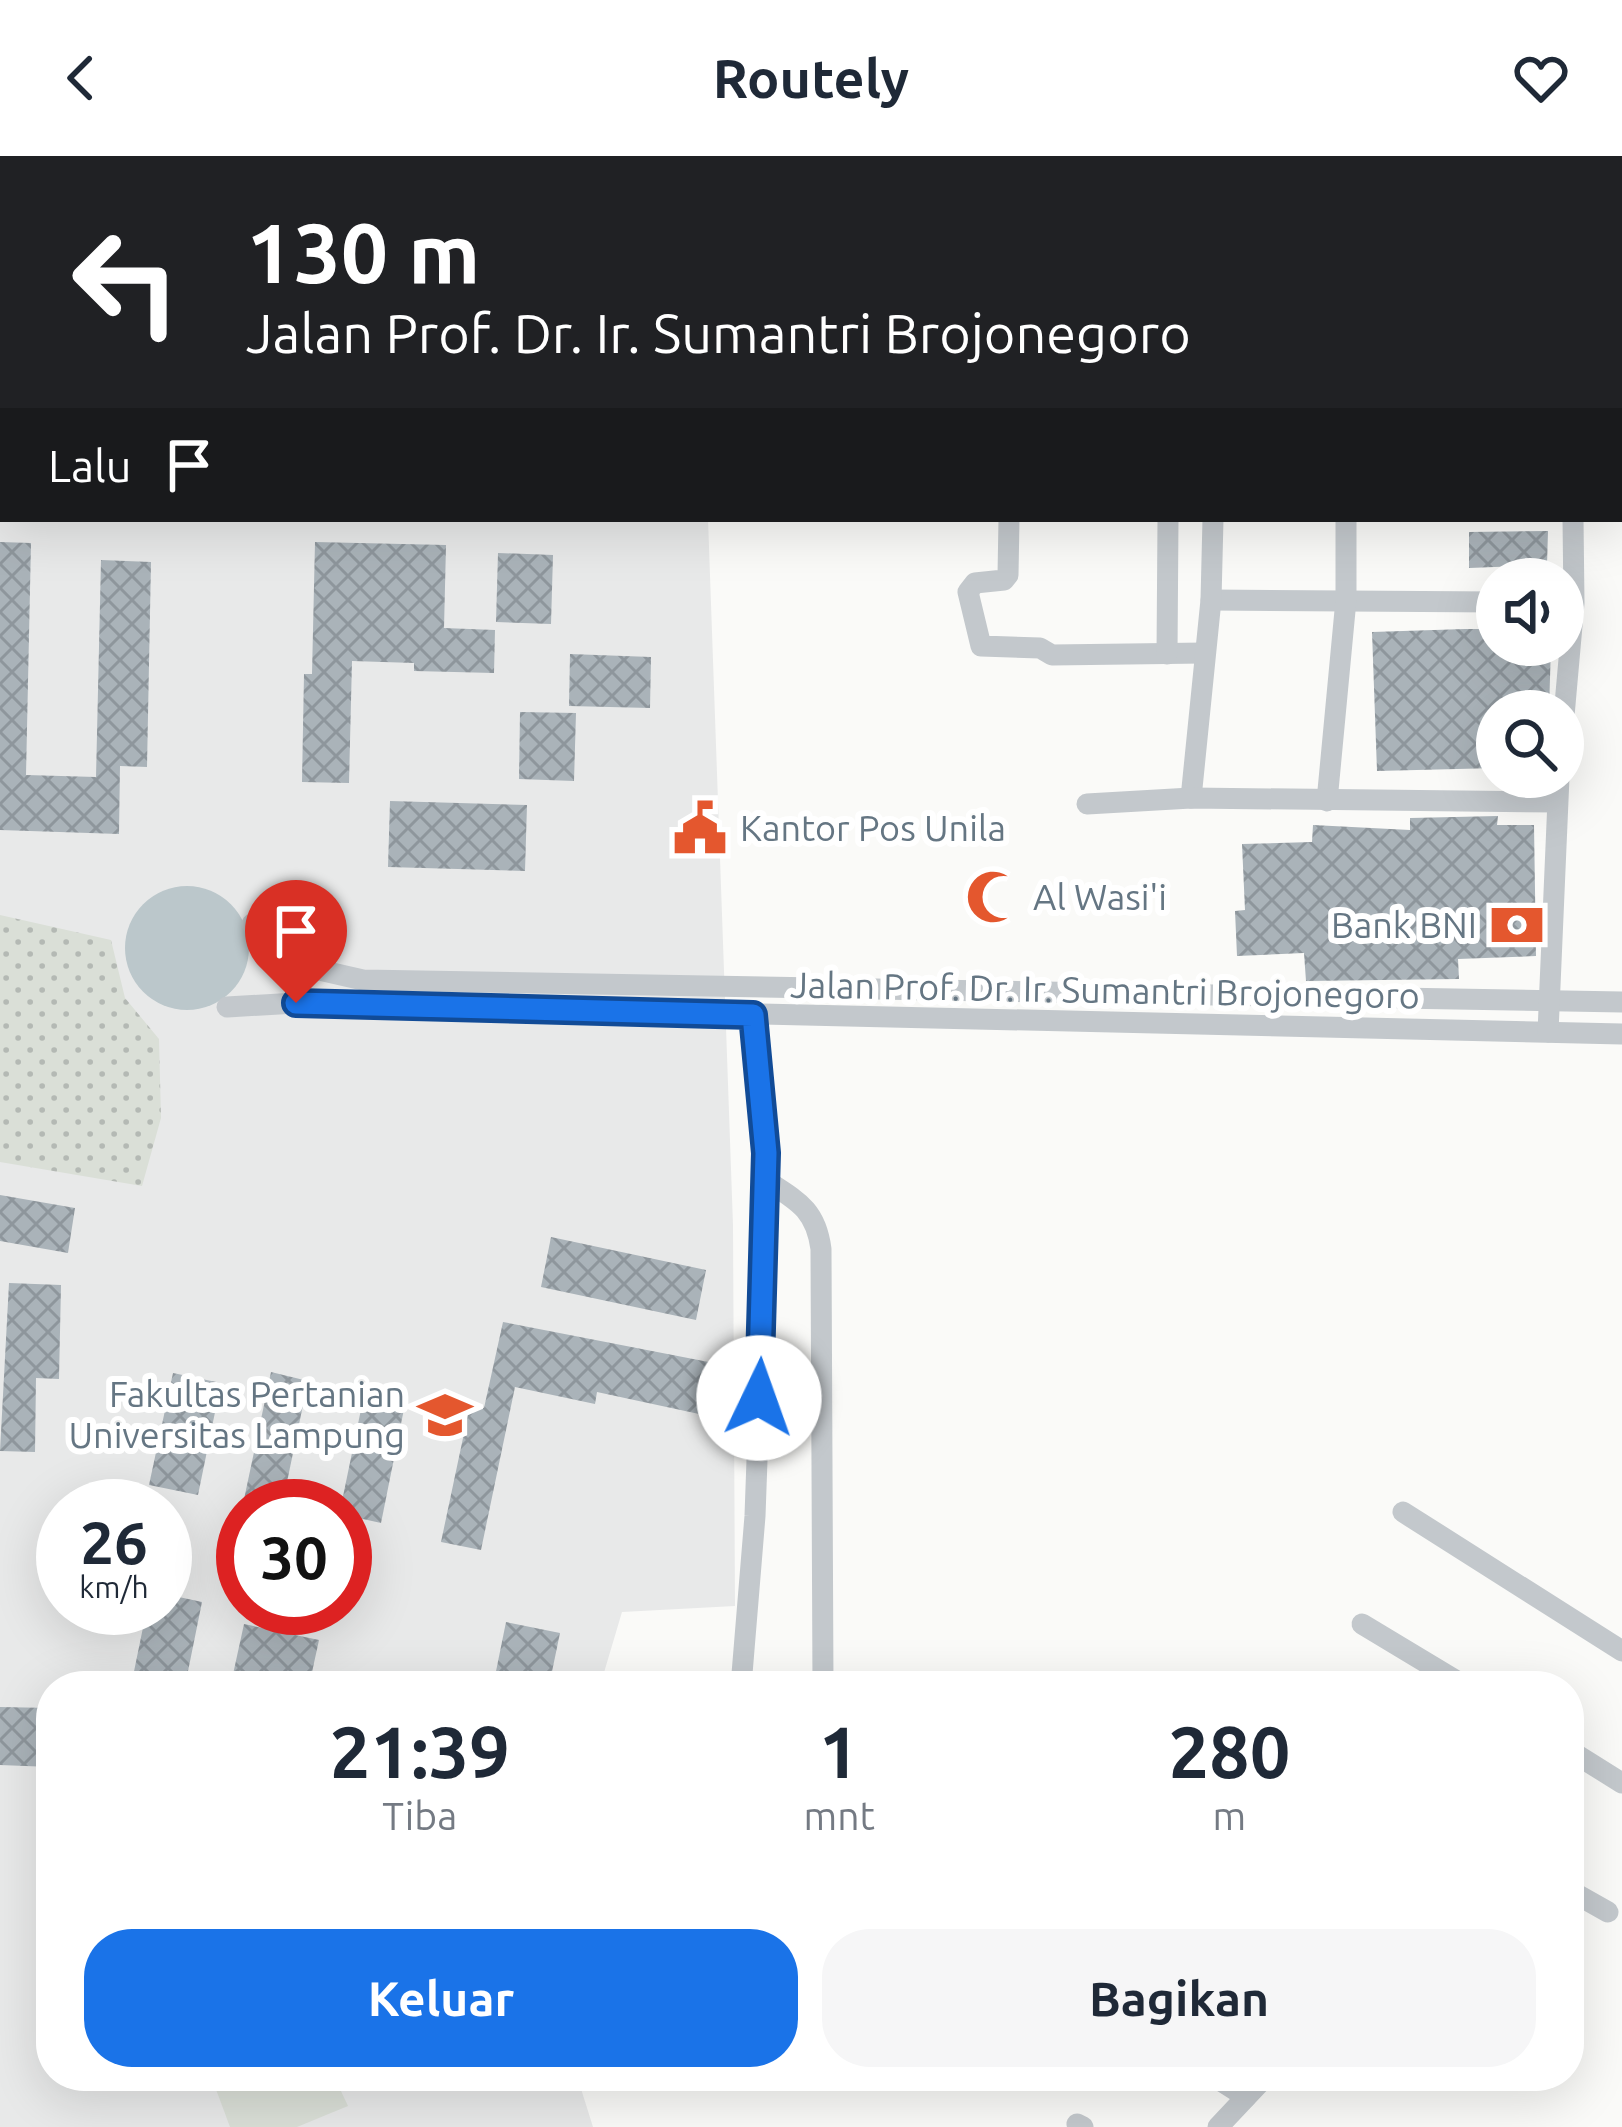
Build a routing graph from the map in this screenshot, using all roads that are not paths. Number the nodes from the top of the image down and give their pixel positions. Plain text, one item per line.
1 (1009, 522) edge
2 (1168, 522) edge
3 (1213, 522) edge
4 (1346, 522) edge
5 (1573, 522) edge
6 (1571, 558) edge
7 (1211, 600) junction
8 (1346, 600) junction
9 (1476, 602) edge
10 (1204, 653) junction
11 (1167, 654) junction
12 (1191, 798) junction
13 (1557, 798) edge
14 (1327, 800) junction
15 (1557, 802) junction
16 (1088, 804) dead end
17 (252, 924) dead end
18 (1081, 991) junction
19 (1549, 1000) junction
20 (1622, 1003) edge
21 (227, 1007) dead end
22 (753, 1015) junction
23 (1080, 1022) junction
24 (1549, 1032) junction
25 (1622, 1034) edge
26 (767, 1181) junction
27 (1403, 1512) dead end
28 (1362, 1624) dead end
29 (1622, 1651) edge
30 (742, 1671) edge
31 (823, 1671) edge
32 (1440, 1671) edge
33 (1584, 1757) edge
34 (1619, 1774) edge
35 (1584, 1898) edge
36 (1608, 1912) dead end
37 (1237, 2091) edge
38 (1252, 2091) edge
39 (1246, 2097) junction
40 (1218, 2127) edge

1 - 11 street
2 - 11 street
3 - 7 street
4 - 8 street
5 - 6 street
7 - 8 street
7 - 10 street
8 - 9 street
8 - 14 street
10 - 11 street
10 - 12 street
12 - 14 street
12 - 16 street
13 - 15 street
14 - 15 street
15 - 19 street
17 - 18 street, Jalan Prof. Dr. Ir. Sumantri Brojonegoro
18 - 19 street, Jalan Prof. Dr. Ir. Sumantri Brojonegoro
18 - 23 street
19 - 20 street, Jalan Prof. Dr. Ir. Sumantri Brojonegoro
19 - 24 street
21 - 22 street, Jalan Prof. Dr. Ir. Sumantri Brojonegoro
22 - 23 street, Jalan Prof. Dr. Ir. Sumantri Brojonegoro
22 - 26 street
23 - 24 street, Jalan Prof. Dr. Ir. Sumantri Brojonegoro
24 - 25 street, Jalan Prof. Dr. Ir. Sumantri Brojonegoro
26 - 30 street
26 - 31 street
27 - 29 street
28 - 32 street
33 - 34 street
35 - 36 street
37 - 39 street
38 - 39 street
39 - 40 street

